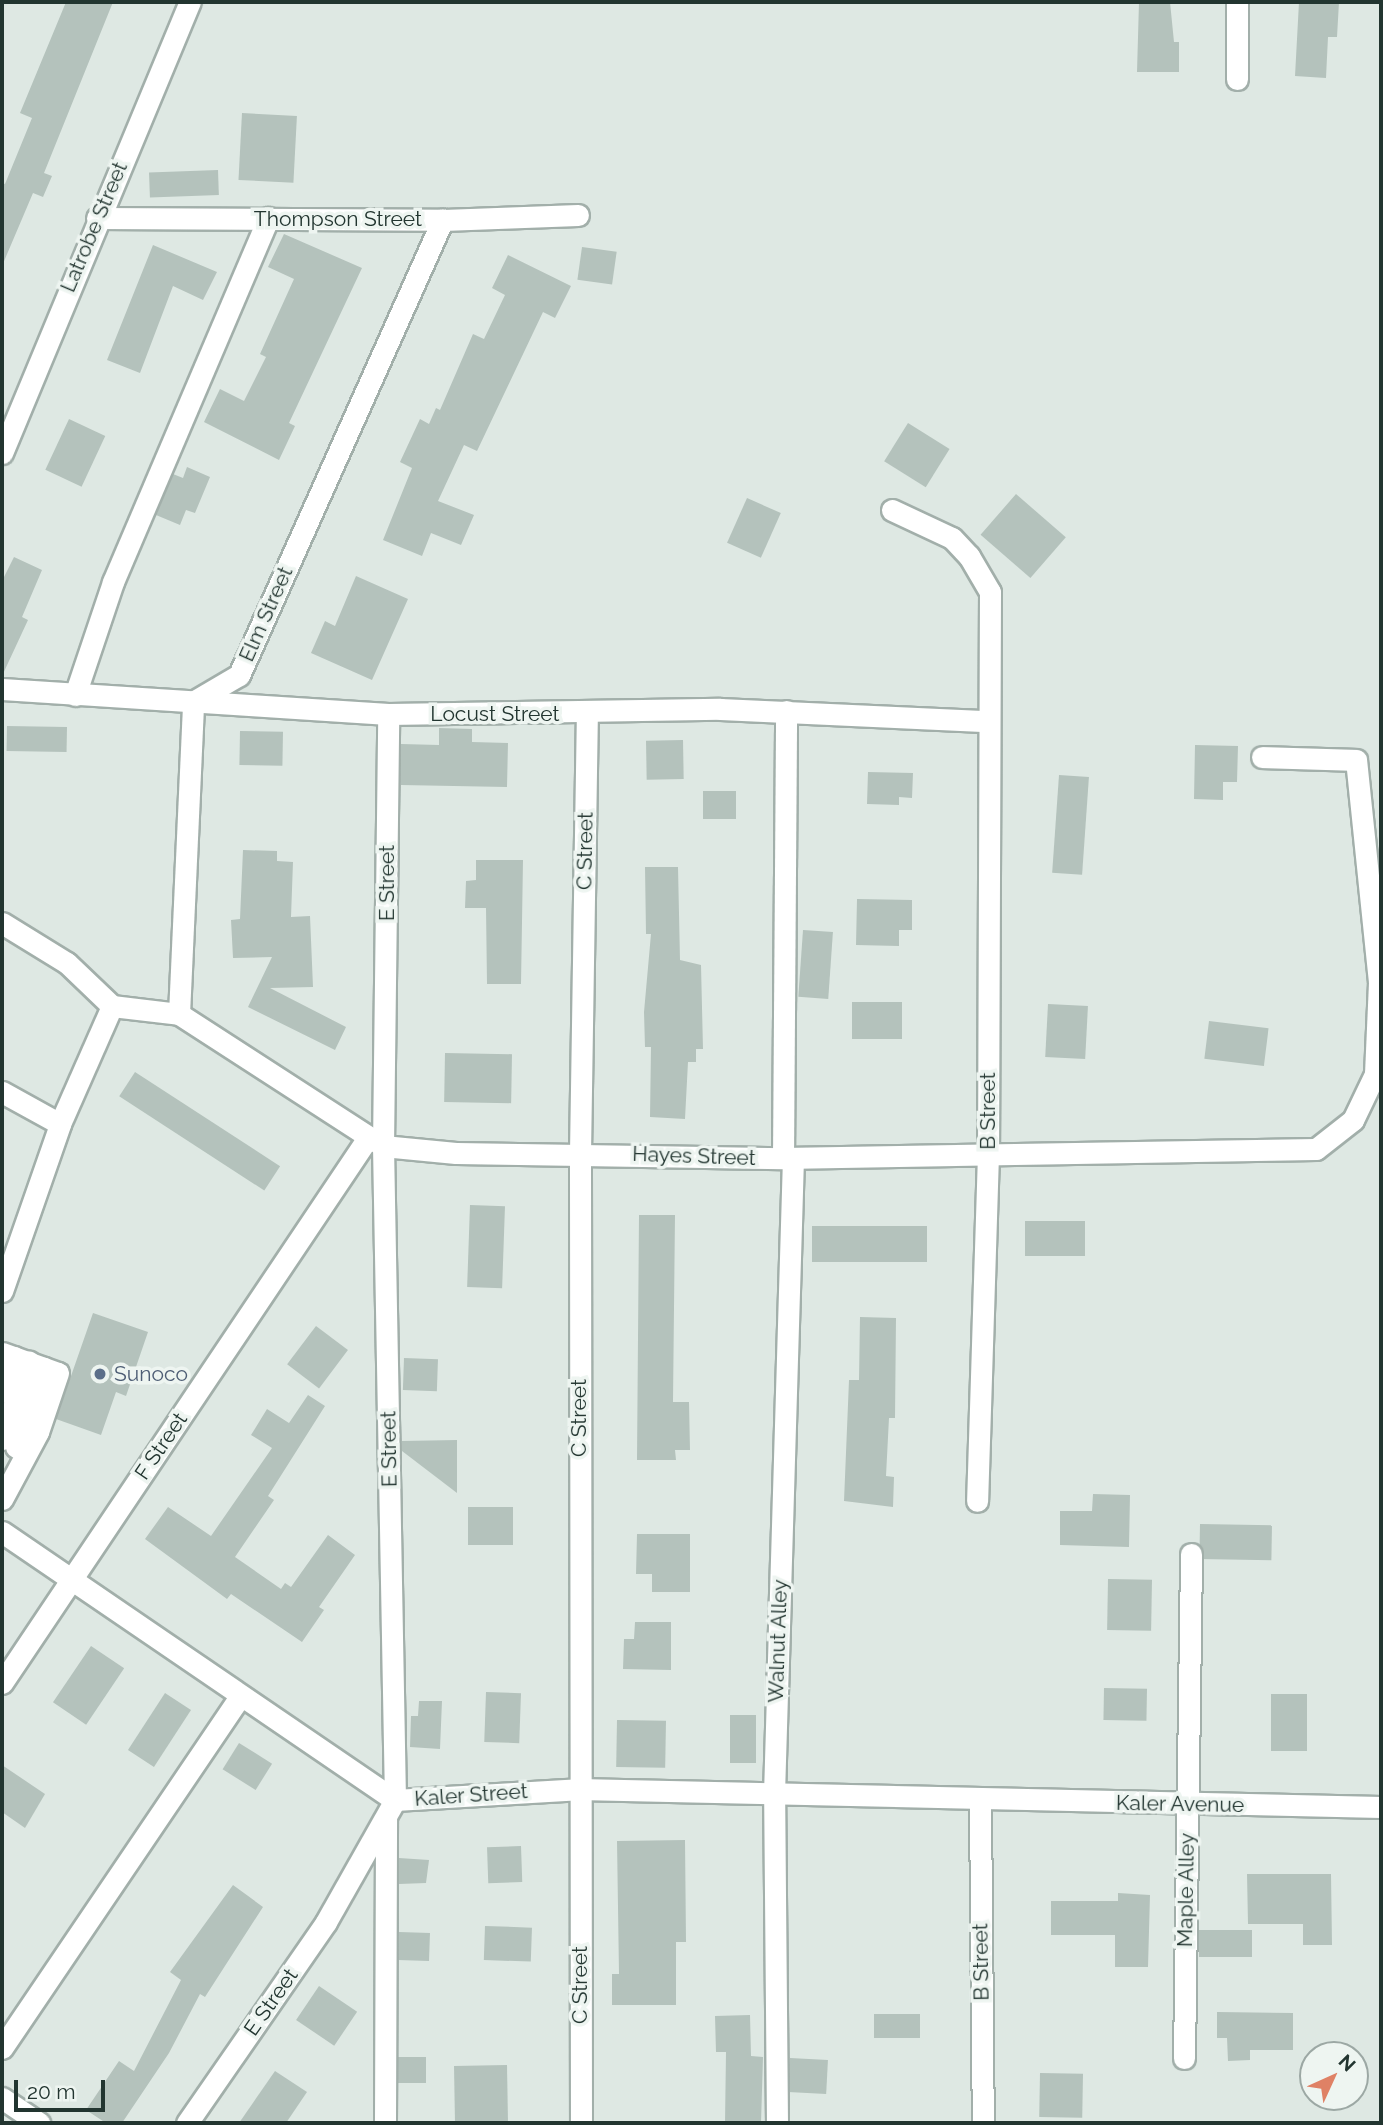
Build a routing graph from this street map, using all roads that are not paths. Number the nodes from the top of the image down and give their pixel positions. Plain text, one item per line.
1 (190, 2) edge
2 (1237, 2) edge
3 (1237, 79) dead end
4 (578, 215) dead end
5 (97, 218) junction
6 (268, 218) junction
7 (443, 220) junction
8 (2, 453) edge
9 (892, 510) dead end
10 (2, 689) edge
11 (75, 695) junction
12 (193, 702) junction
13 (786, 711) junction
14 (587, 713) junction
15 (388, 714) junction
16 (988, 721) junction
17 (1262, 757) dead end
18 (2, 923) edge
19 (112, 1006) junction
20 (179, 1014) junction
21 (2, 1092) edge
22 (60, 1124) junction
23 (375, 1143) junction
24 (580, 1153) junction
25 (988, 1154) junction
26 (788, 1158) junction
27 (2, 1291) edge
28 (22, 1360) edge
29 (2, 1392) edge
30 (12, 1444) edge
31 (2, 1499) edge
32 (977, 1501) dead end
33 (2, 1532) edge
34 (1191, 1554) dead end
35 (72, 1579) junction
36 (2, 1683) edge
37 (240, 1696) junction
38 (578, 1789) junction
39 (774, 1794) junction
40 (980, 1801) junction
41 (1187, 1804) junction
42 (1381, 1807) edge
43 (391, 1808) junction
44 (2, 2048) edge
45 (1184, 2058) dead end
46 (2, 2098) edge
47 (39, 2123) edge
48 (187, 2123) edge
49 (384, 2123) edge
50 (581, 2123) edge
51 (777, 2123) edge
52 (983, 2123) edge

1 - 5 street, Latrobe Street
2 - 3 street
4 - 7 street, Thompson Street
5 - 6 street, Thompson Street
5 - 8 street, Latrobe Street
6 - 7 street, Thompson Street
6 - 11 street
7 - 12 street, Elm Street
9 - 16 street, B Street
10 - 11 street, Locust Street
11 - 12 street, Locust Street
12 - 15 street, Locust Street
12 - 20 street
13 - 14 street, Locust Street
13 - 16 street, Locust Street
13 - 26 street, Walnut Alley
14 - 15 street, Locust Street
14 - 24 street, C Street
15 - 23 street, E Street
16 - 25 street, B Street
17 - 25 street, Hayes Street
18 - 19 street
19 - 20 street, Hayes Street
19 - 22 street
20 - 23 street, Hayes Street
21 - 22 street
22 - 27 street
23 - 24 street, Hayes Street
23 - 35 street, F Street
23 - 43 street, E Street
24 - 26 street, Hayes Street
24 - 38 street, C Street
25 - 26 street, Hayes Street
25 - 32 street, B Street
26 - 39 street, Walnut Alley
28 - 29 street
28 - 30 street
28 - 30 street
30 - 31 street
33 - 35 street, Kaler Street
34 - 41 street, Maple Alley
35 - 36 street, F Street
35 - 37 street, Kaler Street
37 - 43 street, Kaler Street
37 - 44 street
38 - 39 street, Kaler Street
38 - 43 street, Kaler Street
38 - 50 street, C Street
39 - 40 street, Kaler Street
39 - 51 street, Walnut Alley
40 - 41 street, Kaler Avenue
40 - 52 street, B Street
41 - 42 street, Kaler Avenue
41 - 45 street, Maple Alley
43 - 48 street, E Street
43 - 49 street
46 - 47 street

